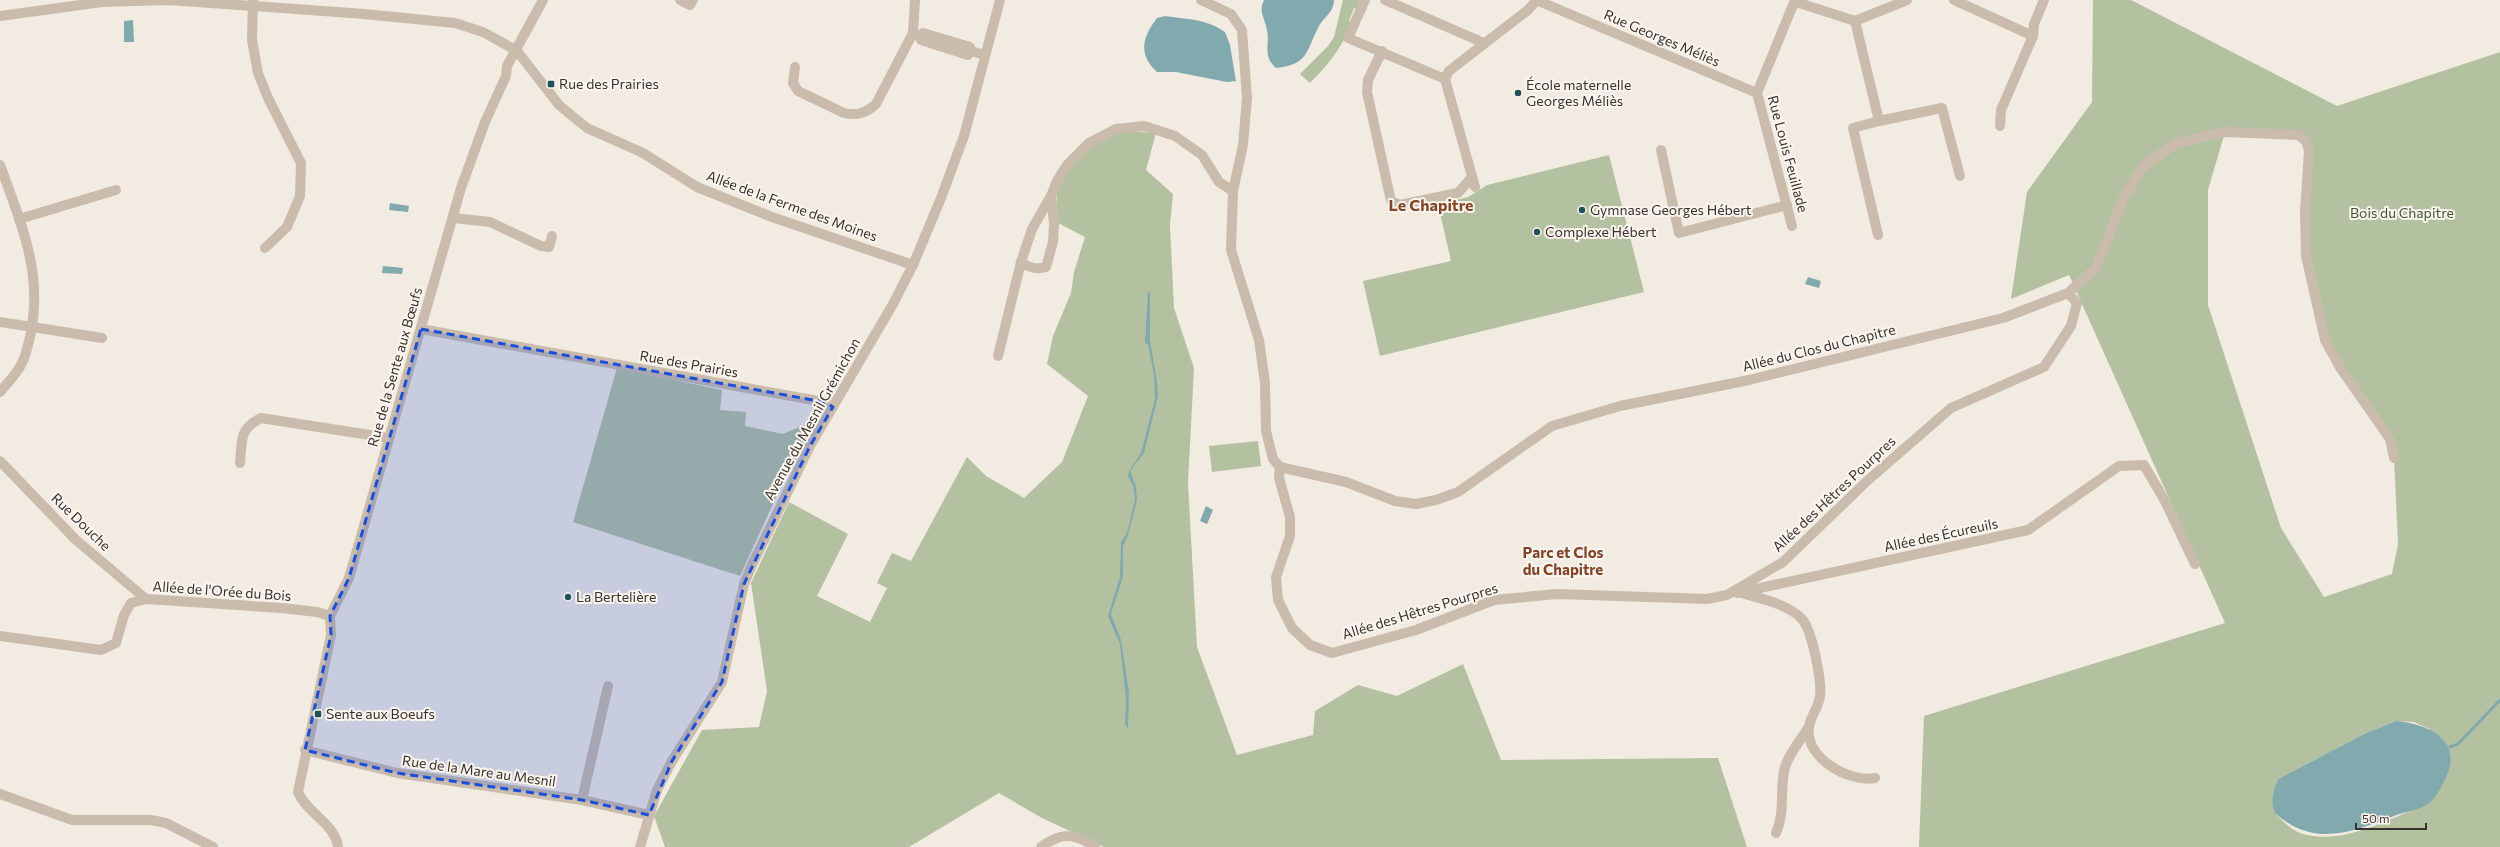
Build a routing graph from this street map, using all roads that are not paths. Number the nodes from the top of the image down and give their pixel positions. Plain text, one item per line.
1 (543, 0) edge
2 (680, 0) edge
3 (693, 0) edge
4 (915, 0) edge
5 (1000, 0) edge
6 (1201, 0) edge
7 (1365, 0) edge
8 (1385, 0) edge
9 (1907, 0) edge
10 (1957, 0) edge
11 (2044, 0) edge
12 (1536, 1) edge
13 (1795, 1) edge
14 (253, 3) edge
15 (0, 16) edge
16 (1855, 21) junction
17 (917, 35) junction
18 (2033, 36) junction
19 (1484, 43) junction
20 (517, 51) junction
21 (1382, 52) junction
22 (985, 56) junction
23 (795, 67) dead end
24 (1445, 79) junction
25 (1757, 93) junction
26 (1879, 121) junction
27 (2000, 126) dead end
28 (1661, 150) dead end
29 (0, 165) edge
30 (1960, 176) dead end
31 (1472, 177) junction
32 (1475, 187) dead end
33 (116, 190) dead end
34 (1233, 192) junction
35 (1051, 196) junction
36 (1787, 205) junction
37 (453, 218) junction
38 (19, 219) junction
39 (1792, 226) dead end
40 (1878, 235) dead end
41 (552, 236) dead end
42 (265, 248) dead end
43 (1021, 262) junction
44 (913, 264) junction
45 (2068, 293) junction
46 (0, 322) edge
47 (32, 327) junction
48 (421, 329) junction
49 (102, 338) dead end
50 (998, 356) dead end
51 (0, 392) edge
52 (833, 407) junction
53 (389, 438) junction
54 (2394, 458) dead end
55 (0, 461) edge
56 (240, 463) dead end
57 (1280, 467) junction
58 (2195, 564) dead end
59 (1740, 592) junction
60 (1727, 595) junction
61 (146, 599) junction
62 (330, 616) junction
63 (0, 636) edge
64 (608, 686) dead end
65 (1808, 728) junction
66 (306, 750) junction
67 (1875, 778) dead end
68 (0, 794) edge
69 (582, 800) junction
70 (649, 815) junction
71 (1776, 833) dead end
72 (210, 846) edge
73 (338, 847) edge
74 (640, 847) edge
75 (1041, 847) edge
76 (1095, 847) edge

1 - 20 street, Rue de la Sente aux Bœufs
2 - 3 street
4 - 17 street
5 - 22 street, Avenue du Mesnil Grémichon
6 - 34 street, Allée des Hêtres Pourpres
7 - 21 street
8 - 19 street
9 - 16 street
10 - 18 street
11 - 18 street
12 - 19 street
12 - 25 street, Rue Georges Méliès
13 - 16 street
13 - 25 street, Rue Louis Feuillade
14 - 15 street
14 - 20 street
14 - 42 street
16 - 26 street
17 - 22 street
17 - 23 street
18 - 27 street
19 - 24 street
20 - 37 street, Rue de la Sente aux Bœufs
20 - 44 street, Allée de la Ferme des Moines
21 - 24 street
21 - 31 street
22 - 44 street, Avenue du Mesnil Grémichon
24 - 31 street
25 - 36 street, Rue Louis Feuillade
26 - 30 street
26 - 40 street
28 - 36 street
29 - 38 street
31 - 32 street
33 - 38 street
34 - 35 street
34 - 57 street, Allée des Hêtres Pourpres
35 - 43 street
35 - 43 street
36 - 39 street, Rue Louis Feuillade
37 - 41 street
37 - 48 street, Rue de la Sente aux Bœufs
38 - 47 street
43 - 50 street
44 - 52 street, Avenue du Mesnil Grémichon
45 - 54 street, Allée du Clos du Chapitre
45 - 57 street, Allée du Clos du Chapitre
45 - 60 street, Allée des Hêtres Pourpres
46 - 47 street
47 - 49 street
47 - 51 street
48 - 52 street, Rue des Prairies
48 - 53 street, Rue de la Sente aux Bœufs
52 - 70 street, Avenue du Mesnil Grémichon
53 - 56 street
53 - 62 street, Rue de la Sente aux Bœufs
55 - 61 street, Rue Douche
57 - 60 street, Allée des Hêtres Pourpres
58 - 59 street, Allée des Écureuils
59 - 60 street, Allée des Écureuils
59 - 65 street
61 - 62 street, Allée de l'Orée du Bois
61 - 63 street, Allée de l'Orée du Bois
62 - 66 street, Rue de la Sente aux Bœufs
64 - 69 street
65 - 67 street
65 - 71 street
66 - 69 street, Rue de la Mare au Mesnil
66 - 73 street, Rue de la Sente aux Bœufs
68 - 72 street
69 - 70 street, Rue de la Mare au Mesnil
70 - 74 street, Avenue du Mesnil Grémichon
75 - 76 street

